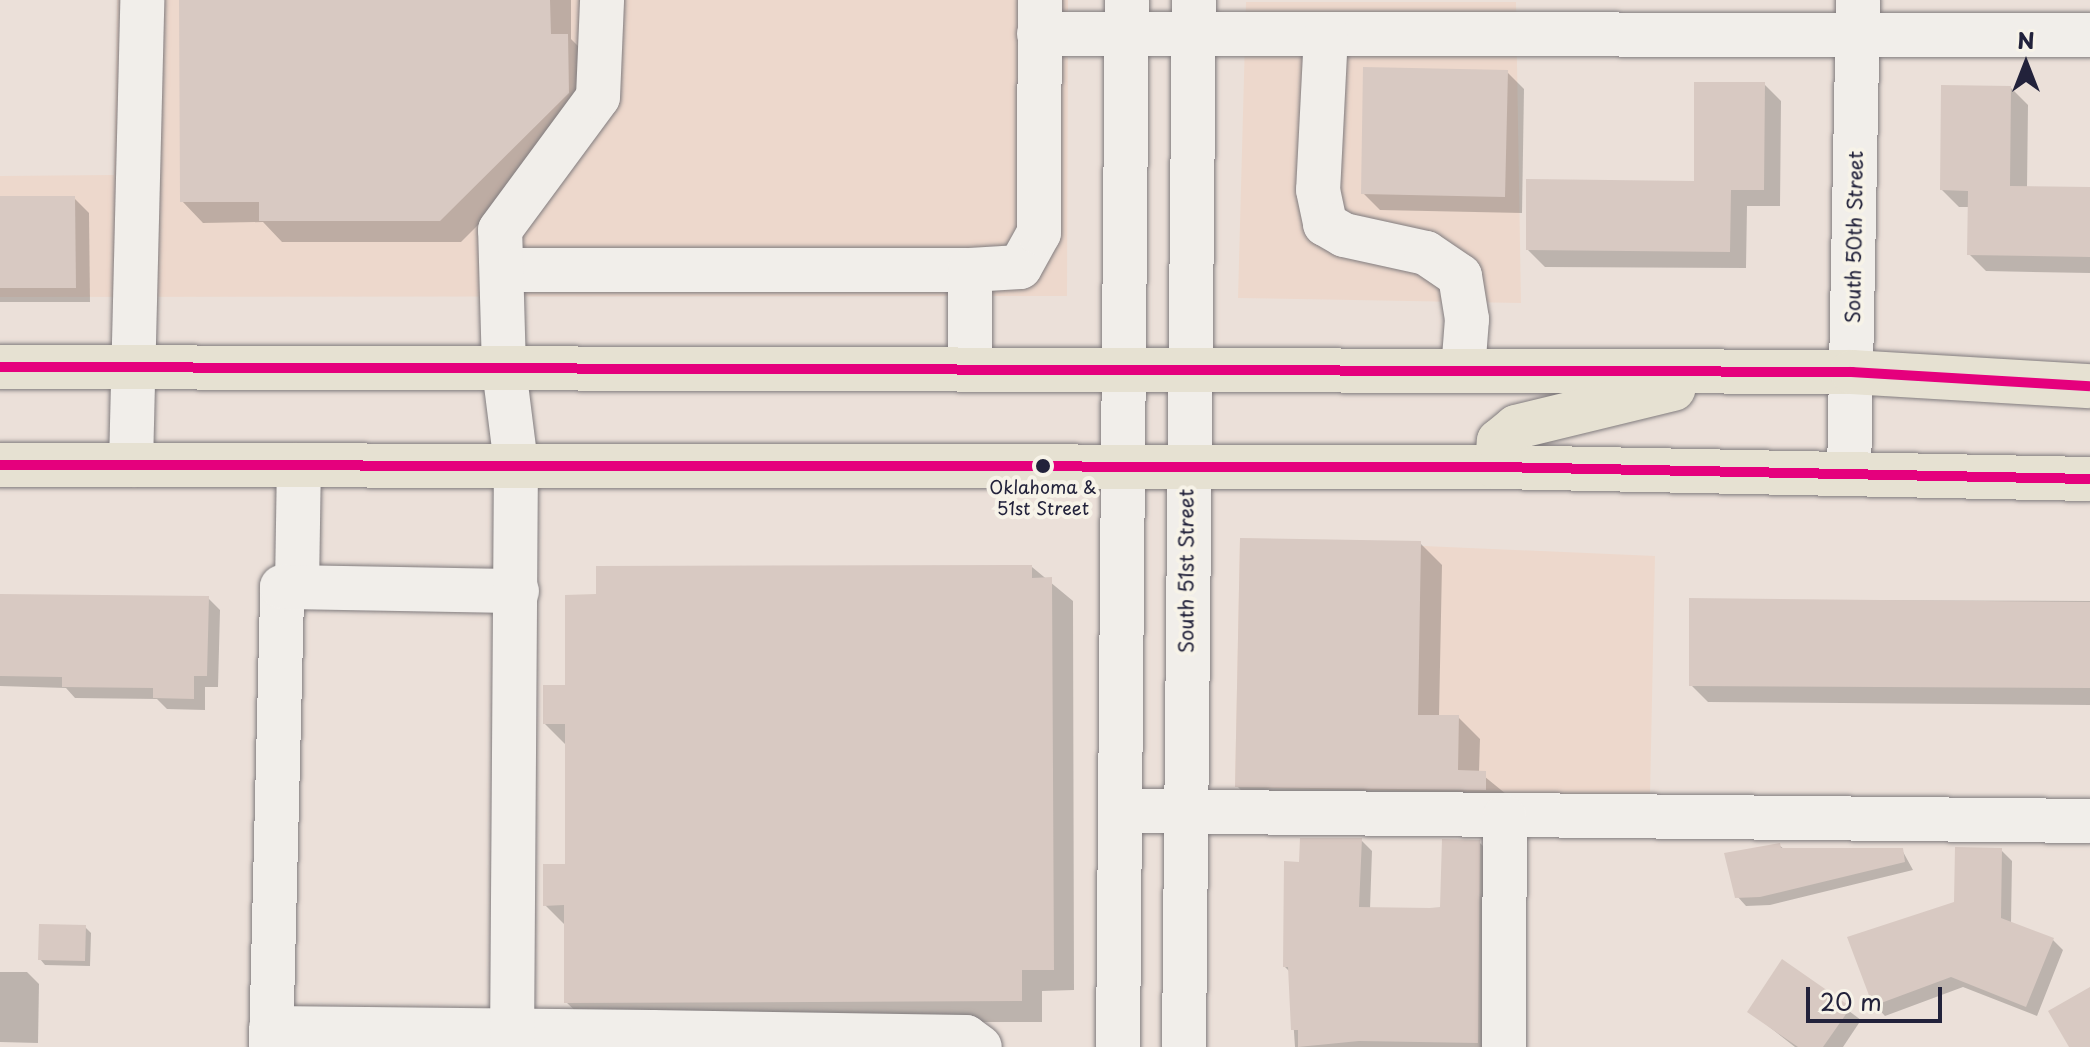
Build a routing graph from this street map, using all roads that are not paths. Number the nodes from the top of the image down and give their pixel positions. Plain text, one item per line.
1 (142, 0) edge
2 (602, 0) edge
3 (1040, 17) edge
4 (1127, 17) edge
5 (1194, 17) edge
6 (1534, 18) edge
7 (1858, 18) edge
8 (1326, 34) junction
9 (2090, 35) edge
10 (502, 270) junction
11 (970, 270) junction
12 (0, 367) edge
13 (131, 369) junction
14 (504, 369) junction
15 (970, 370) junction
16 (1125, 370) junction
17 (1189, 370) junction
18 (1463, 371) junction
19 (1852, 372) junction
20 (1745, 373) junction
21 (2090, 386) edge
22 (516, 464) junction
23 (0, 465) edge
24 (131, 465) junction
25 (299, 465) junction
26 (1187, 466) junction
27 (1124, 467) junction
28 (1497, 467) junction
29 (1849, 474) junction
30 (2090, 479) edge
31 (297, 587) junction
32 (517, 591) junction
33 (1122, 811) junction
34 (1185, 813) junction
35 (1505, 817) junction
36 (2090, 821) edge
37 (271, 1038) edge
38 (512, 1039) edge
39 (652, 1039) edge
40 (765, 1041) edge
41 (980, 1047) edge
42 (1118, 1047) edge
43 (1184, 1047) edge
44 (1504, 1047) edge

1 - 13 street
2 - 10 street
3 - 4 street
3 - 11 street
4 - 5 street
4 - 16 street
5 - 8 street
5 - 17 street, South 51st Street
6 - 7 street
6 - 8 street
7 - 9 street
7 - 19 street, South 50th Street
8 - 18 street
10 - 11 street
10 - 14 street
11 - 15 street
12 - 13 main road
13 - 14 main road
13 - 24 street
14 - 15 main road
14 - 22 street
15 - 16 main road
16 - 17 main road
16 - 27 street
17 - 18 main road
17 - 26 street, South 51st Street
18 - 20 main road
19 - 20 main road
19 - 21 main road
19 - 29 street, South 50th Street
20 - 28 main road
22 - 25 main road
22 - 27 main road
22 - 32 street
23 - 24 main road
24 - 25 main road
25 - 31 street
26 - 27 main road
26 - 28 main road
26 - 34 street, South 51st Street
27 - 33 street
28 - 29 main road
29 - 30 main road
31 - 32 street
31 - 37 street
32 - 38 street
33 - 34 street
33 - 42 street
34 - 35 street
34 - 43 street, South 51st Street
35 - 36 street
35 - 44 street
37 - 38 street
38 - 39 street
39 - 40 street
40 - 41 street

